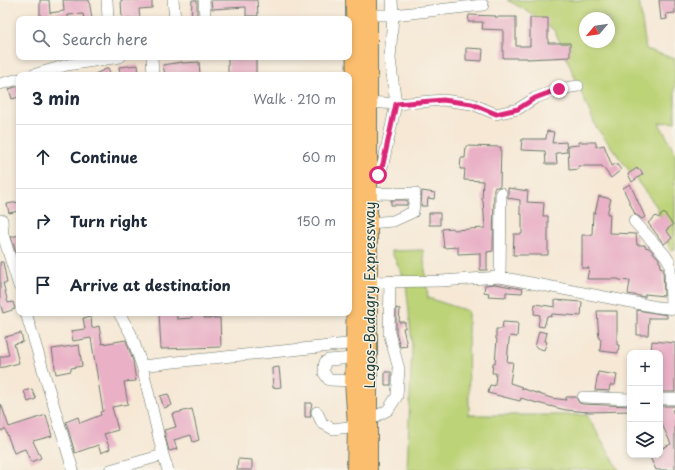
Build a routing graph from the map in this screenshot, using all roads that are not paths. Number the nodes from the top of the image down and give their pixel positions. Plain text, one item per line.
1 (107, 0) edge
2 (173, 0) edge
3 (204, 0) edge
4 (354, 0) edge
5 (392, 0) edge
6 (483, 5) dead end
7 (369, 8) edge
8 (393, 15) junction
9 (108, 16) edge
10 (175, 16) edge
11 (205, 16) edge
12 (352, 17) edge
13 (78, 60) edge
14 (152, 60) edge
15 (351, 60) edge
16 (67, 61) edge
17 (40, 72) edge
18 (153, 72) edge
19 (351, 72) edge
20 (16, 80) edge
21 (0, 84) edge
22 (578, 86) dead end
23 (368, 102) junction
24 (396, 104) junction
25 (369, 186) junction
26 (501, 192) dead end
27 (352, 202) edge
28 (2, 220) dead end
29 (634, 221) dead end
30 (369, 224) junction
31 (1, 235) edge
32 (500, 277) junction
33 (16, 278) edge
34 (390, 281) junction
35 (368, 282) junction
36 (352, 291) edge
37 (673, 308) edge
38 (27, 316) edge
39 (121, 316) edge
40 (354, 351) junction
41 (142, 366) junction
42 (353, 381) junction
43 (583, 397) dead end
44 (627, 399) edge
45 (663, 399) edge
46 (675, 399) edge
47 (317, 412) dead end
48 (362, 423) junction
49 (163, 455) junction
50 (73, 470) edge
51 (110, 470) edge
52 (168, 470) edge
53 (355, 470) edge
54 (369, 470) edge

1 - 9 street
2 - 10 street
3 - 11 street
4 - 12 highway, Lagos-Badagry Expressway
5 - 8 street
6 - 8 street
7 - 8 street
7 - 23 highway, Lagos-Badagry Expressway
8 - 24 street
13 - 16 street
14 - 18 street
15 - 19 highway, Lagos-Badagry Expressway
16 - 17 street
20 - 21 street
22 - 24 street
23 - 24 street
23 - 25 highway, Lagos-Badagry Expressway
24 - 25 street
25 - 30 highway, Lagos-Badagry Expressway
25 - 30 street
26 - 32 street
27 - 36 highway, Lagos-Badagry Expressway
28 - 31 street
29 - 37 street
30 - 35 highway, Lagos-Badagry Expressway
31 - 33 street
32 - 34 street
32 - 37 street
34 - 35 street
34 - 48 street
35 - 48 highway, Lagos-Badagry Expressway
36 - 40 highway, Lagos-Badagry Expressway
38 - 50 street
39 - 41 street
40 - 41 street
40 - 42 highway, Lagos-Badagry Expressway
40 - 42 street
41 - 49 street
42 - 48 highway, Lagos-Badagry Expressway
43 - 44 street
45 - 46 street
47 - 48 street
48 - 53 highway, Lagos-Badagry Expressway
48 - 54 highway, Lagos-Badagry Expressway
49 - 51 street
49 - 52 street

